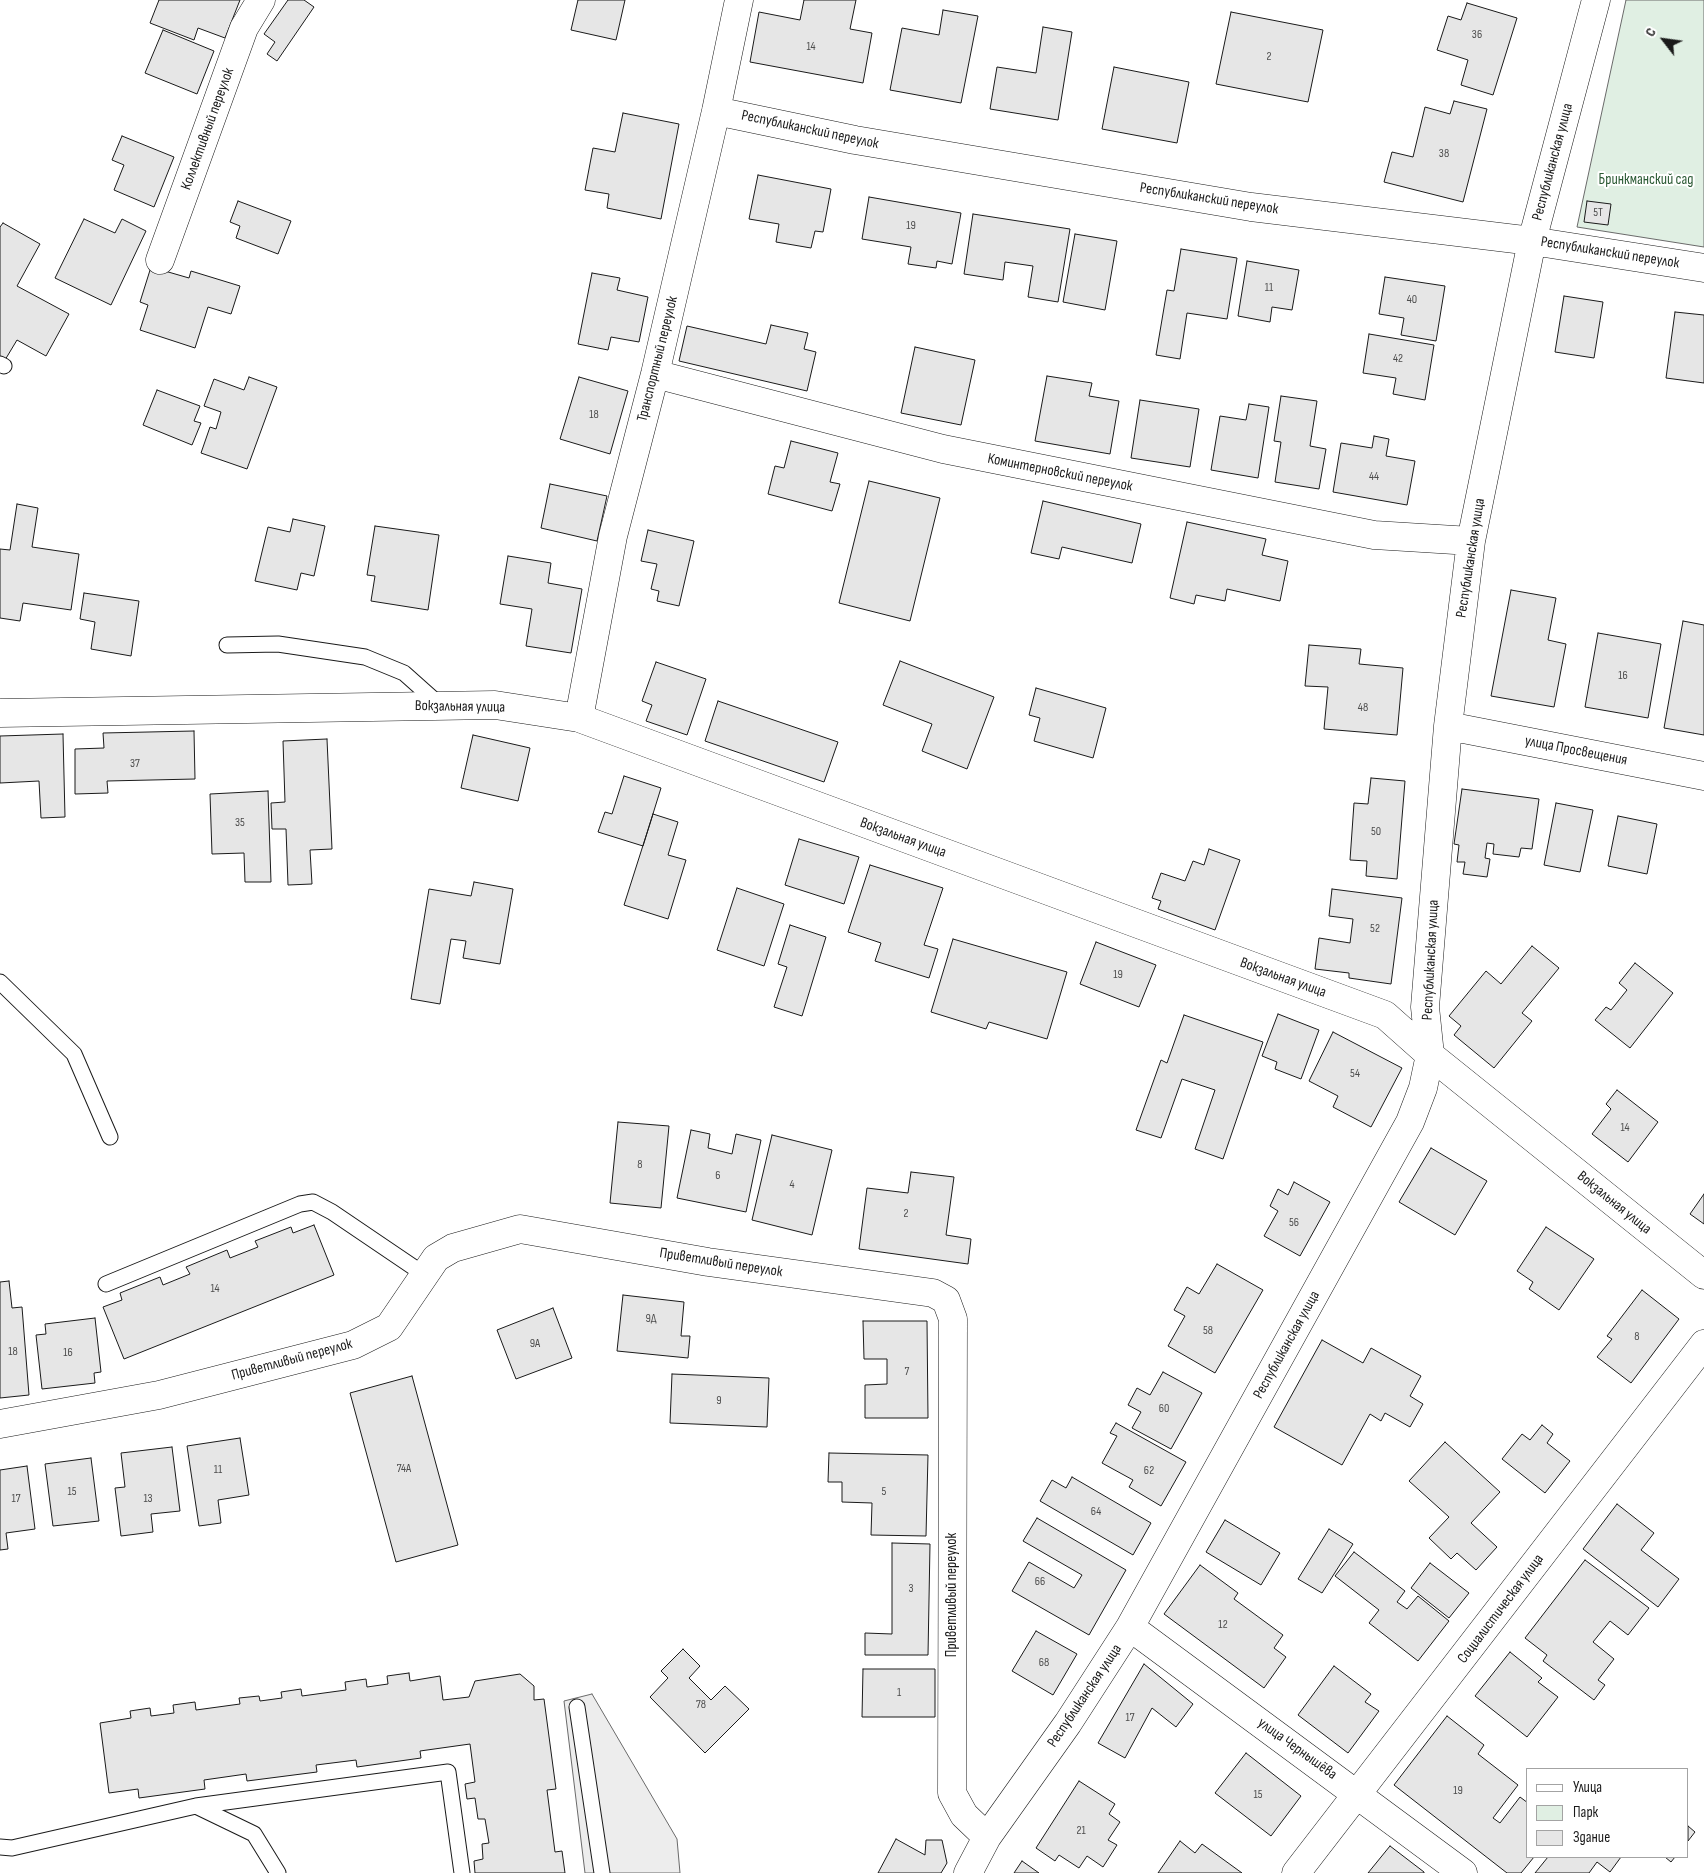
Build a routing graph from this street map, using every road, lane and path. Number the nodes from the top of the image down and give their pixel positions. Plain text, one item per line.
1 (261, 0) edge
2 (739, 0) edge
3 (1596, 0) edge
4 (716, 111) junction
5 (1532, 241) junction
6 (160, 260) dead end
7 (1704, 268) edge
8 (656, 374) junction
9 (1471, 541) junction
10 (227, 645) dead end
11 (441, 706) junction
12 (0, 713) edge
13 (579, 718) junction
14 (1448, 726) junction
15 (1704, 776) edge
16 (0, 982) edge
17 (1430, 1055) junction
18 (110, 1137) dead end
19 (425, 1275) junction
20 (1704, 1275) edge
21 (106, 1284) dead end
22 (1704, 1344) edge
23 (0, 1424) edge
24 (1130, 1626) junction
25 (577, 1707) dead end
26 (1358, 1794) junction
27 (196, 1806) junction
28 (987, 1837) junction
29 (0, 1847) edge
30 (278, 1873) edge
31 (462, 1873) edge
32 (602, 1873) edge
33 (968, 1873) edge
34 (1296, 1873) edge
35 (1463, 1873) edge

1 - 6 street, Коллективный переулок
2 - 4 street, Транспортный переулок
3 - 5 street, Республиканская улица
4 - 5 street, Республиканский переулок
4 - 8 street, Транспортный переулок
5 - 7 street, Республиканский переулок
5 - 9 street, Республиканская улица
8 - 9 street, Коминтерновский переулок
8 - 13 street, Транспортный переулок
9 - 14 street, Республиканская улица
10 - 11 lane
11 - 12 street, Вокзальная улица
11 - 13 street, Вокзальная улица
13 - 17 street, Вокзальная улица
14 - 15 street, улица Просвещения
14 - 17 street, Республиканская улица
16 - 18 lane
17 - 20 street, Вокзальная улица
17 - 24 street, Республиканская улица
19 - 21 lane
19 - 23 street, Приветливый переулок
19 - 28 street, Приветливый переулок
22 - 26 street, Социалистическая улица
24 - 26 street, улица Чернышёва
24 - 28 street, Республиканская улица
25 - 32 lane
26 - 34 street, Социалистическая улица
26 - 35 street, улица Чернышёва
27 - 29 lane
27 - 30 lane
27 - 31 lane
28 - 33 street, Республиканская улица

